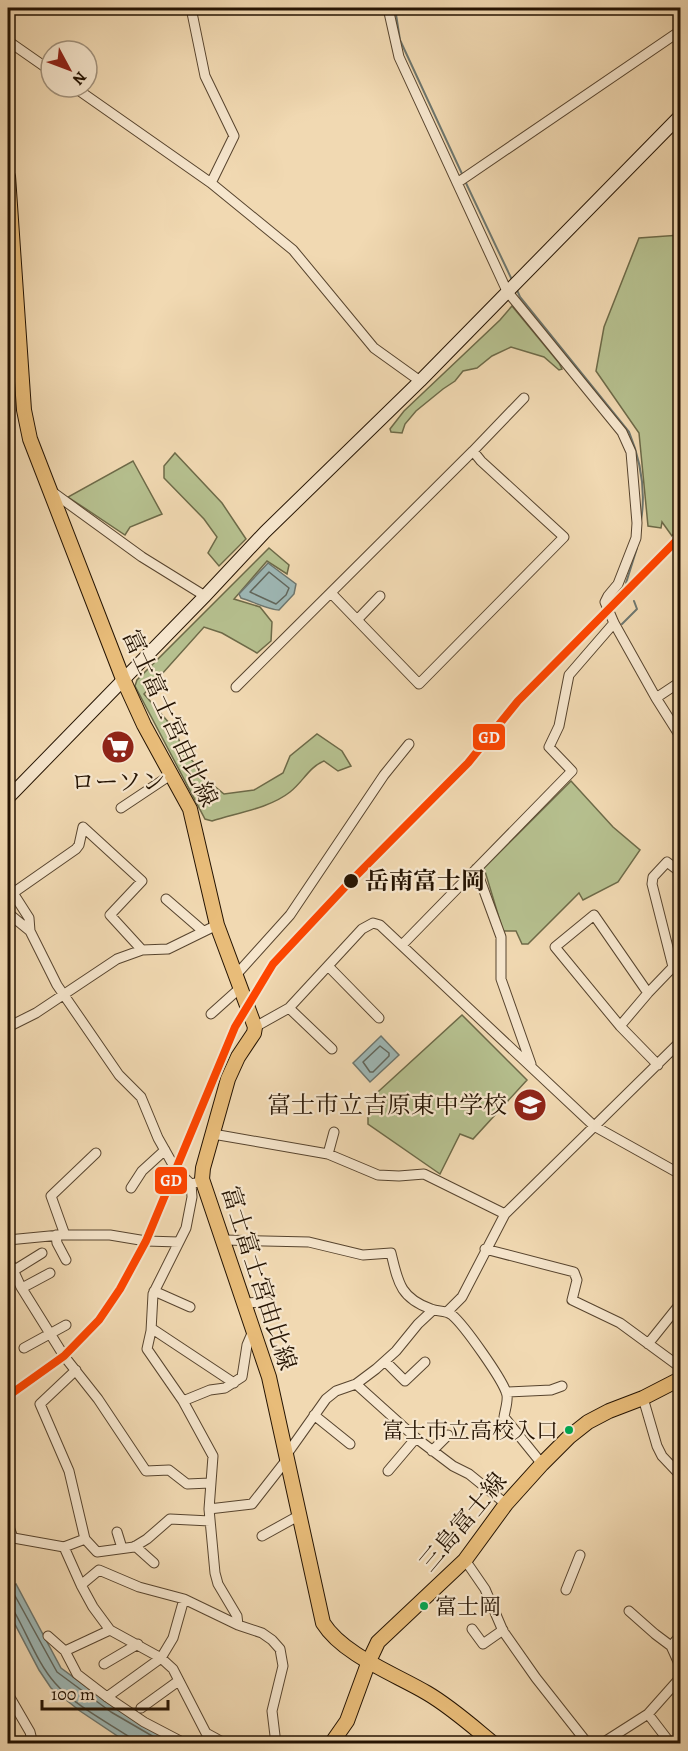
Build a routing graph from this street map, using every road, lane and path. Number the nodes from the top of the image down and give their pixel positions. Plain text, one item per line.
1 (191, 8) edge
2 (388, 8) edge
3 (681, 31) edge
4 (8, 40) edge
5 (39, 62) edge
6 (91, 99) edge
7 (681, 116) edge
8 (8, 177) edge
9 (210, 183) junction
10 (457, 183) junction
11 (507, 291) junction
12 (420, 381) junction
13 (524, 398) dead end
14 (473, 451) junction
15 (49, 489) junction
16 (332, 593) junction
17 (205, 596) junction
18 (380, 596) dead end
19 (357, 620) junction
20 (614, 623) junction
21 (123, 679) junction
22 (681, 682) edge
23 (236, 687) dead end
24 (656, 698) junction
25 (681, 736) edge
26 (409, 744) dead end
27 (172, 774) junction
28 (8, 798) edge
29 (121, 808) dead end
30 (476, 869) junction
31 (681, 872) edge
32 (166, 899) dead end
33 (8, 913) edge
34 (217, 925) junction
35 (30, 931) junction
36 (203, 931) junction
37 (402, 945) junction
38 (142, 951) junction
39 (328, 966) junction
40 (238, 982) junction
41 (648, 993) junction
42 (63, 994) junction
43 (289, 1008) junction
44 (211, 1014) dead end
45 (379, 1018) dead end
46 (620, 1026) junction
47 (8, 1027) edge
48 (255, 1027) junction
49 (681, 1042) edge
50 (332, 1049) dead end
51 (658, 1065) junction
52 (532, 1067) junction
53 (594, 1126) junction
54 (334, 1132) dead end
55 (213, 1134) junction
56 (165, 1150) junction
57 (96, 1154) dead end
58 (327, 1154) junction
59 (681, 1174) edge
60 (197, 1183) junction
61 (131, 1188) dead end
62 (505, 1214) junction
63 (60, 1235) junction
64 (8, 1240) edge
65 (224, 1240) junction
66 (179, 1242) junction
67 (485, 1250) junction
68 (42, 1253) dead end
69 (8, 1259) edge
70 (66, 1260) dead end
71 (13, 1271) junction
72 (50, 1274) dead end
73 (22, 1288) junction
74 (154, 1291) junction
75 (268, 1302) dead end
76 (245, 1303) junction
77 (681, 1304) edge
78 (190, 1307) dead end
79 (433, 1310) junction
80 (447, 1312) junction
81 (66, 1325) dead end
82 (150, 1331) junction
83 (253, 1331) junction
84 (50, 1333) junction
85 (648, 1344) junction
86 (24, 1348) dead end
87 (385, 1361) junction
88 (424, 1362) dead end
89 (681, 1367) edge
90 (76, 1370) junction
91 (681, 1379) edge
92 (234, 1383) junction
93 (356, 1384) junction
94 (562, 1386) dead end
95 (506, 1392) junction
96 (643, 1398) junction
97 (183, 1401) junction
98 (314, 1415) junction
99 (448, 1435) dead end
100 (416, 1438) junction
101 (350, 1444) dead end
102 (432, 1451) junction
103 (288, 1456) junction
104 (542, 1464) junction
105 (388, 1471) dead end
106 (681, 1475) edge
107 (210, 1484) junction
108 (506, 1503) junction
109 (209, 1509) junction
110 (300, 1515) junction
111 (210, 1521) junction
112 (8, 1524) edge
113 (117, 1532) dead end
114 (262, 1536) dead end
115 (10, 1538) edge
116 (85, 1539) junction
117 (135, 1546) junction
118 (64, 1547) junction
119 (122, 1548) junction
120 (580, 1555) dead end
121 (465, 1560) junction
122 (154, 1563) dead end
123 (81, 1585) junction
124 (566, 1590) dead end
125 (184, 1599) junction
126 (629, 1611) dead end
127 (238, 1625) junction
128 (471, 1629) dead end
129 (110, 1630) junction
130 (503, 1630) junction
131 (48, 1636) dead end
132 (681, 1636) edge
133 (138, 1644) junction
134 (671, 1646) junction
135 (65, 1651) junction
136 (161, 1658) junction
137 (369, 1661) junction
138 (104, 1664) dead end
139 (681, 1666) edge
140 (681, 1678) edge
141 (177, 1682) junction
142 (106, 1697) junction
143 (8, 1698) edge
144 (141, 1708) dead end
145 (648, 1714) junction
146 (30, 1742) edge
147 (186, 1743) edge
148 (226, 1743) edge
149 (276, 1743) edge
150 (333, 1743) edge
151 (494, 1743) edge
152 (588, 1743) edge
153 (601, 1743) edge
154 (671, 1743) edge

1 - 9 street
2 - 10 street
3 - 10 street
4 - 5 street
6 - 9 street
7 - 11 street
8 - 15 main road, 富士富士宮由比線
9 - 12 street
10 - 11 street
11 - 12 street
11 - 20 street
12 - 17 street
13 - 14 street
14 - 16 street
14 - 19 street
15 - 17 street
15 - 21 main road, 富士富士宮由比線
16 - 19 street
16 - 23 street
17 - 21 street
18 - 19 street
20 - 24 street
20 - 30 street
21 - 27 main road, 富士富士宮由比線
21 - 28 street
22 - 24 street
24 - 25 street
26 - 40 street
27 - 29 street
27 - 34 main road, 富士富士宮由比線
30 - 37 street
30 - 52 street
31 - 41 street
32 - 36 street
33 - 35 street
34 - 36 street
34 - 40 main road, 富士富士宮由比線
35 - 38 street
35 - 42 street
36 - 38 street
37 - 39 street
37 - 52 street
38 - 42 street
39 - 43 street
39 - 45 street
40 - 44 street
40 - 48 main road, 富士富士宮由比線
41 - 46 street
41 - 46 street
42 - 47 street
42 - 56 street
43 - 48 street
43 - 50 street
46 - 51 street
48 - 55 main road, 富士富士宮由比線
49 - 51 street
51 - 53 street
52 - 53 street
53 - 59 street
53 - 62 street
54 - 58 street
55 - 58 street
55 - 60 main road, 富士富士宮由比線
56 - 60 street
56 - 61 street
57 - 63 street
58 - 62 street
60 - 65 main road, 富士富士宮由比線
60 - 66 street
62 - 67 street
63 - 64 street
63 - 66 street
63 - 70 street
65 - 76 main road, 富士富士宮由比線
65 - 79 street
66 - 74 street
67 - 80 street
67 - 85 street
68 - 71 street
69 - 71 street
71 - 73 street
72 - 73 street
73 - 84 street
74 - 78 street
74 - 82 street
75 - 76 street
76 - 83 main road, 富士富士宮由比線
77 - 85 street
79 - 80 street
79 - 87 street
80 - 95 street
81 - 84 street
82 - 92 street
82 - 97 street
83 - 92 street
83 - 103 main road, 富士富士宮由比線
84 - 86 street
84 - 90 street
85 - 89 street
87 - 88 street
87 - 93 street
90 - 107 street
90 - 116 street
91 - 96 main road, 三島富士線
92 - 97 street
93 - 98 street
93 - 100 street
94 - 95 street
95 - 104 street
96 - 104 main road, 三島富士線
96 - 106 street
97 - 107 street
98 - 101 street
98 - 103 street
99 - 102 street
100 - 102 street
100 - 105 street
102 - 108 street
103 - 109 street
103 - 110 main road, 富士富士宮由比線
104 - 108 main road, 三島富士線
107 - 109 street
108 - 121 main road, 三島富士線
109 - 111 street
110 - 114 street
110 - 137 main road, 富士富士宮由比線
111 - 117 street
111 - 127 street
112 - 115 street
113 - 119 street
115 - 118 street
116 - 118 street
116 - 119 street
117 - 119 street
117 - 122 street
118 - 123 street
120 - 124 street
121 - 130 street
121 - 137 main road, 三島富士線
123 - 125 street
123 - 129 street
125 - 127 street
125 - 136 street
126 - 134 street
127 - 149 street
128 - 130 street
129 - 133 street
129 - 135 street
130 - 152 street
131 - 135 street
132 - 134 street
133 - 136 street
133 - 138 street
134 - 139 street
135 - 142 street
136 - 141 street
136 - 142 street
137 - 150 main road, 三島富士線
137 - 151 main road, 富士富士宮由比線
140 - 145 street
141 - 144 street
141 - 148 street
142 - 147 street
143 - 146 street
145 - 153 street
145 - 154 street

